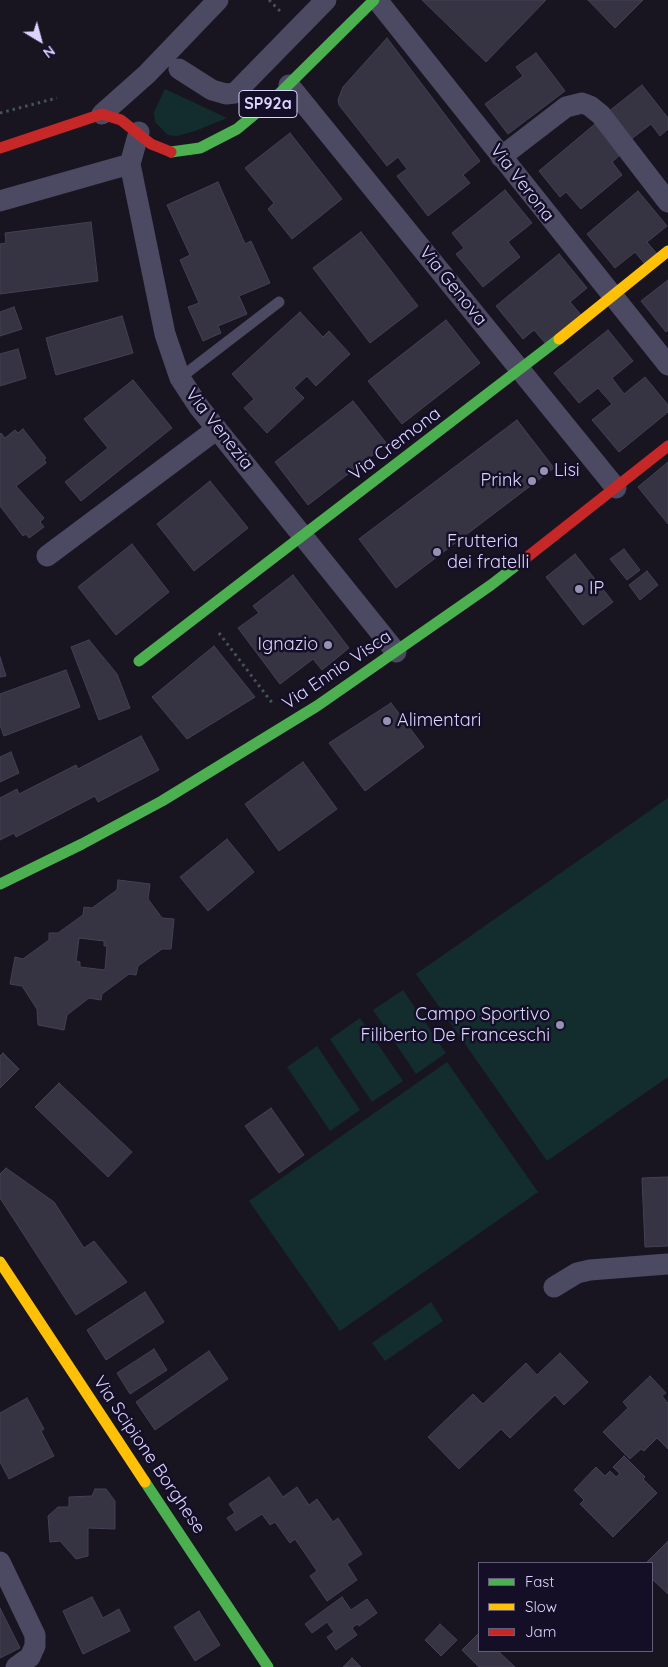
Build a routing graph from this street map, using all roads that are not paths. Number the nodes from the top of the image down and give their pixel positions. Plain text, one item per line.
1 (218, 0) edge
2 (326, 0) edge
3 (376, 0) edge
4 (179, 69) dead end
5 (289, 85) junction
6 (102, 114) junction
7 (139, 132) junction
8 (0, 148) edge
9 (501, 157) junction
10 (130, 164) junction
11 (0, 201) edge
12 (668, 202) edge
13 (668, 251) edge
14 (612, 297) junction
15 (279, 302) dead end
16 (668, 365) edge
17 (521, 370) junction
18 (180, 378) junction
19 (217, 429) junction
20 (668, 446) edge
21 (616, 488) junction
22 (304, 534) junction
23 (47, 556) dead end
24 (396, 652) junction
25 (139, 661) dead end
26 (0, 884) edge
27 (0, 1262) edge
28 (668, 1264) edge
29 (554, 1286) dead end
30 (0, 1562) edge
31 (16, 1667) edge
32 (268, 1667) edge

1 - 6 street
2 - 4 street
3 - 5 main road, SP92a
3 - 9 street, Via Verona
5 - 7 main road, SP92a
5 - 17 street, Via Genova
6 - 7 main road, SP92a
6 - 8 main road
7 - 10 street
9 - 12 street
9 - 14 street, Via Verona
10 - 11 street
10 - 18 street, Via Venezia
13 - 14 main road, Via Cremona
14 - 16 street, Via Verona
14 - 17 main road, Via Cremona
15 - 18 lane
17 - 21 street, Via Genova
17 - 22 main road, Via Cremona
18 - 19 street, Via Venezia
19 - 22 street, Via Venezia
19 - 23 street
20 - 21 main road, Via Ennio Visca
21 - 24 main road, Via Ennio Visca
22 - 24 street, Via Venezia
22 - 25 main road, Via Cremona
24 - 26 main road, Via Ennio Visca
27 - 32 main road, Via Scipione Borghese
28 - 29 street
30 - 31 street

